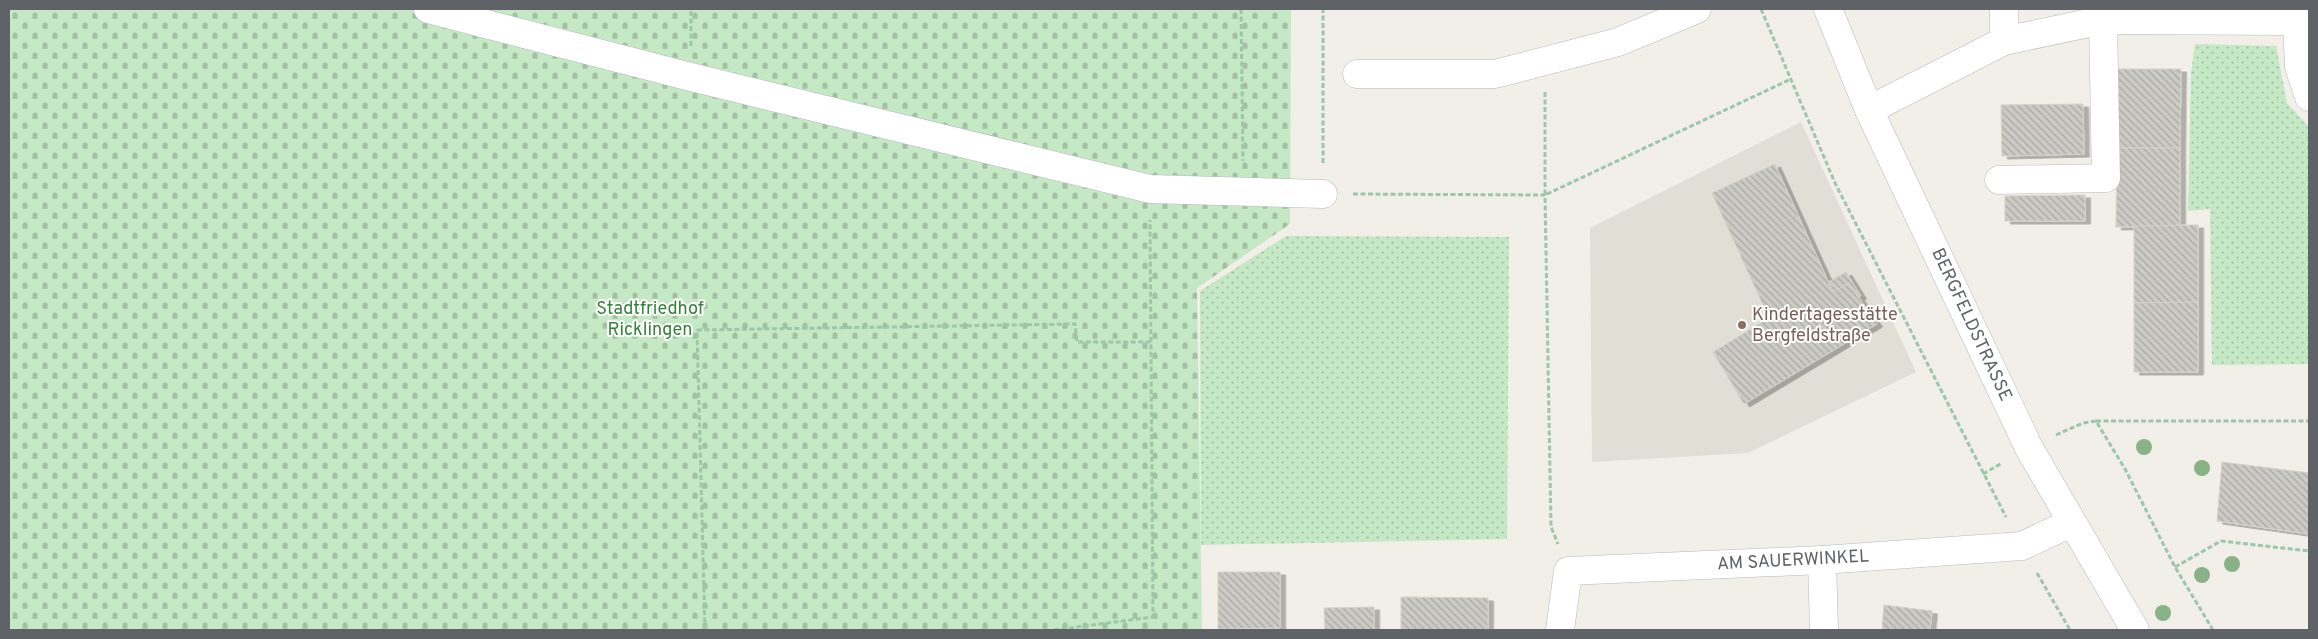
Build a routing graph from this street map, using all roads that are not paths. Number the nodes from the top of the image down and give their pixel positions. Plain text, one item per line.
1 (428, 9) edge
2 (1697, 9) edge
3 (1828, 9) edge
4 (2004, 9) edge
5 (2103, 20) junction
6 (2303, 21) edge
7 (2004, 41) junction
8 (1357, 74) dead end
9 (2309, 97) edge
10 (1868, 110) junction
11 (1999, 180) dead end
12 (1323, 194) road end
13 (2071, 523) junction
14 (1822, 560) junction
15 (1560, 630) edge
16 (1824, 630) edge
17 (2135, 630) edge

1 - 12 street
2 - 8 street
3 - 10 street, BERGFELDSTRASSE
4 - 7 street
5 - 6 street
5 - 7 street
5 - 11 street
6 - 9 street
7 - 10 street
10 - 13 street, BERGFELDSTRASSE
13 - 14 street, AM SAUERWINKEL
13 - 17 street, BERGFELDSTRASSE
14 - 15 street, AM SAUERWINKEL
14 - 16 street

